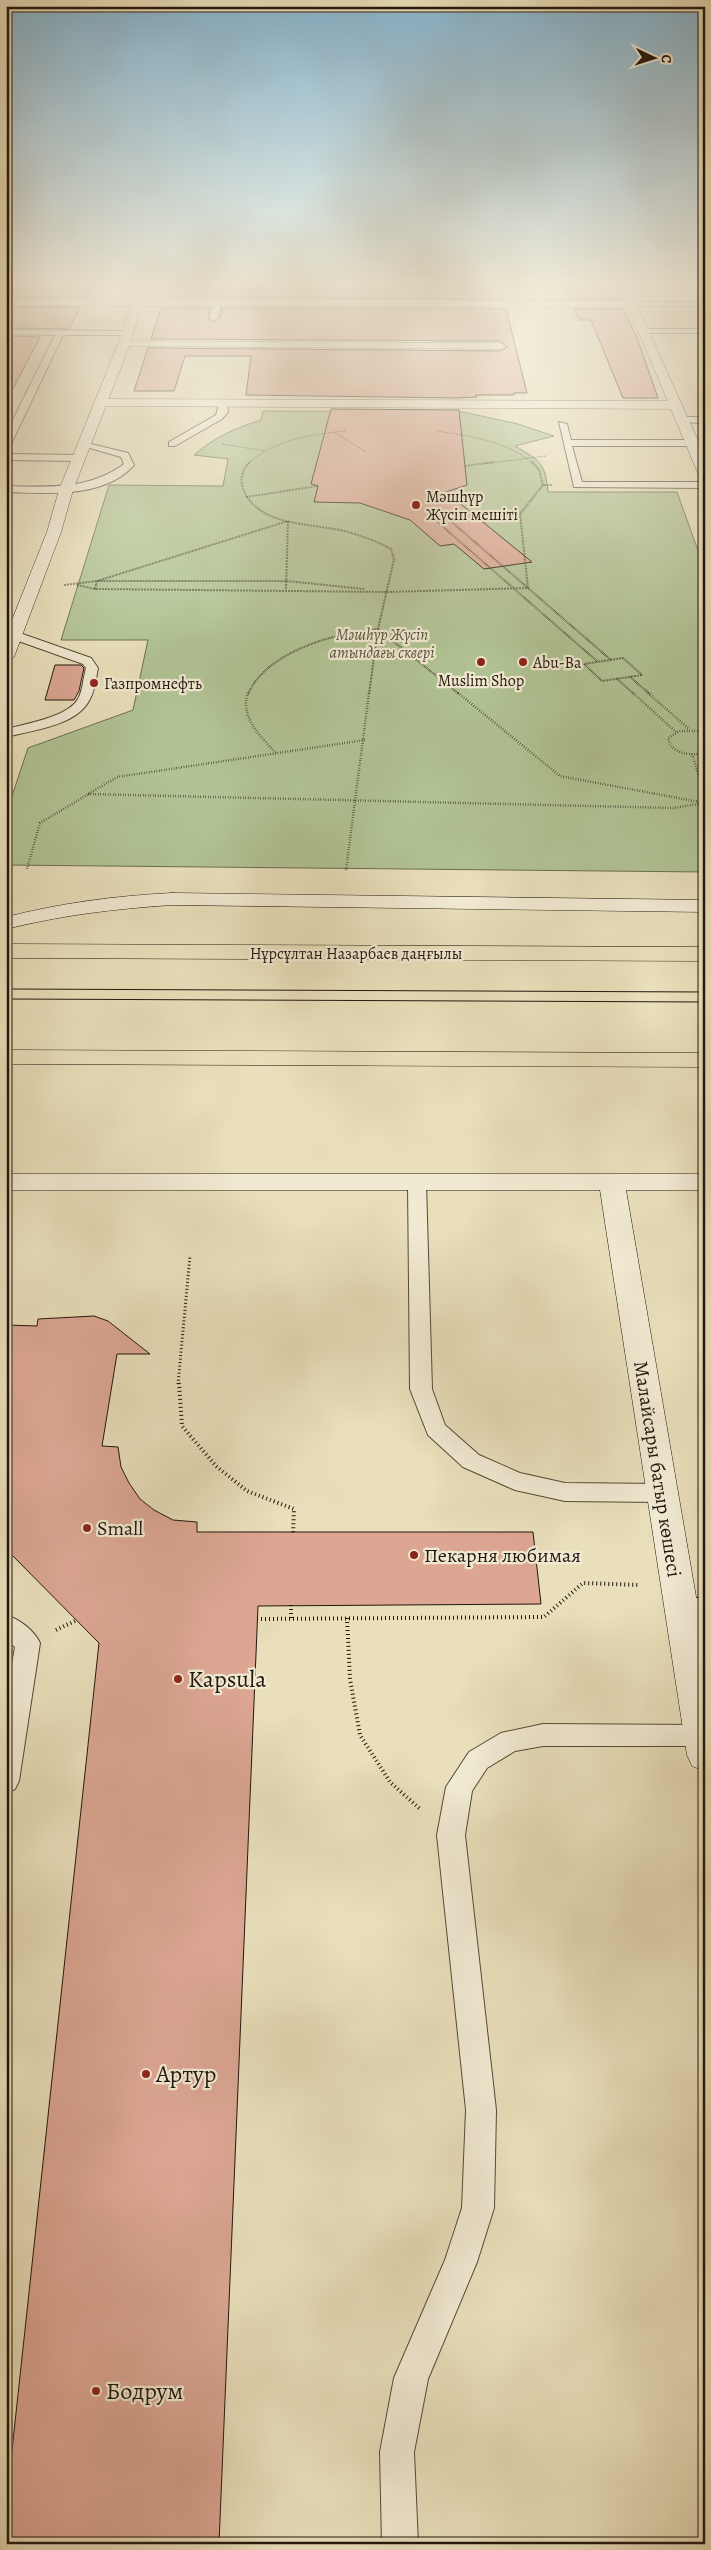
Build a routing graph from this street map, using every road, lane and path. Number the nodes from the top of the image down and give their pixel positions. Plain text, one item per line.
1 (25, 405) edge
2 (101, 405) edge
3 (223, 405) edge
4 (677, 405) edge
5 (684, 420) junction
6 (705, 420) edge
7 (562, 424) dead end
8 (353, 430) dead end
9 (430, 431) dead end
10 (693, 443) junction
11 (6, 444) edge
12 (172, 444) dead end
13 (568, 448) junction
14 (83, 451) junction
15 (6, 457) edge
16 (526, 458) junction
17 (465, 466) dead end
18 (705, 473) edge
19 (578, 484) junction
20 (543, 485) junction
21 (705, 485) edge
22 (318, 486) dead end
23 (6, 489) edge
24 (66, 490) junction
25 (246, 497) junction
26 (288, 521) junction
27 (96, 581) junction
28 (287, 581) junction
29 (528, 588) junction
30 (95, 589) junction
31 (286, 589) junction
32 (516, 589) junction
33 (387, 592) junction
34 (378, 629) junction
35 (14, 636) junction
36 (6, 657) edge
37 (611, 660) junction
38 (598, 662) junction
39 (630, 676) junction
40 (616, 679) junction
41 (690, 730) junction
42 (705, 731) edge
43 (676, 732) junction
44 (6, 733) edge
45 (365, 740) junction
46 (276, 753) junction
47 (692, 754) junction
48 (705, 754) edge
49 (88, 794) junction
50 (705, 795) edge
51 (354, 800) junction
52 (705, 803) edge
53 (27, 869) dead end
54 (346, 870) dead end
55 (705, 906) edge
56 (50, 912) junction
57 (6, 914) edge
58 (6, 923) edge
59 (6, 951) edge
60 (705, 954) edge
61 (6, 1058) edge
62 (705, 1060) edge
63 (6, 1182) edge
64 (705, 1182) edge
65 (417, 1183) junction
66 (612, 1183) junction
67 (190, 1256) dead end
68 (662, 1493) junction
69 (293, 1534) dead end
70 (687, 1601) edge
71 (291, 1605) dead end
72 (291, 1618) junction
73 (347, 1618) junction
74 (257, 1619) dead end
75 (6, 1625) edge
76 (703, 1746) edge
77 (6, 1781) edge
78 (451, 1835) junction
79 (400, 2544) edge

1 - 11 lane
2 - 14 street
3 - 12 lane
4 - 5 street
5 - 6 lane
5 - 10 street
7 - 13 lane
8 - 25 path
9 - 16 path
10 - 13 lane
10 - 18 street
13 - 16 path
13 - 19 lane
14 - 15 lane
14 - 24 street
14 - 24 lane
16 - 17 path
16 - 20 path
19 - 20 path
19 - 21 lane
20 - 29 path
22 - 25 path
23 - 24 lane
24 - 35 street
25 - 26 path
26 - 27 path
26 - 28 path
26 - 33 path
27 - 28 path
27 - 30 path
27 - 30 path
28 - 31 path
28 - 33 path
29 - 32 path
29 - 32 path
29 - 37 path
30 - 31 path
31 - 33 path
32 - 33 path
32 - 38 path
33 - 34 path
34 - 45 path
34 - 46 path
34 - 52 path
35 - 36 street
35 - 44 lane
37 - 38 path
37 - 39 path
38 - 40 path
39 - 40 path
39 - 41 path
40 - 43 path
41 - 42 path
41 - 43 path
43 - 47 path
45 - 46 path
45 - 51 path
46 - 49 path
47 - 48 path
47 - 50 path
49 - 51 path
49 - 53 path
51 - 52 path
51 - 54 path
55 - 56 street
56 - 57 street
56 - 58 street
59 - 60 main road, Нұрсұлтан Назарбаев даңғылы
61 - 62 main road
63 - 65 street
64 - 66 street
65 - 66 street
65 - 68 lane
66 - 68 street, Малайсары батыр көшесі
67 - 69 path
68 - 70 street, Малайсары батыр көшесі
70 - 73 path
70 - 76 street, Малайсары батыр көшесі
71 - 72 path
72 - 73 path
72 - 74 path
73 - 78 path
75 - 77 lane
76 - 78 lane
78 - 79 lane

